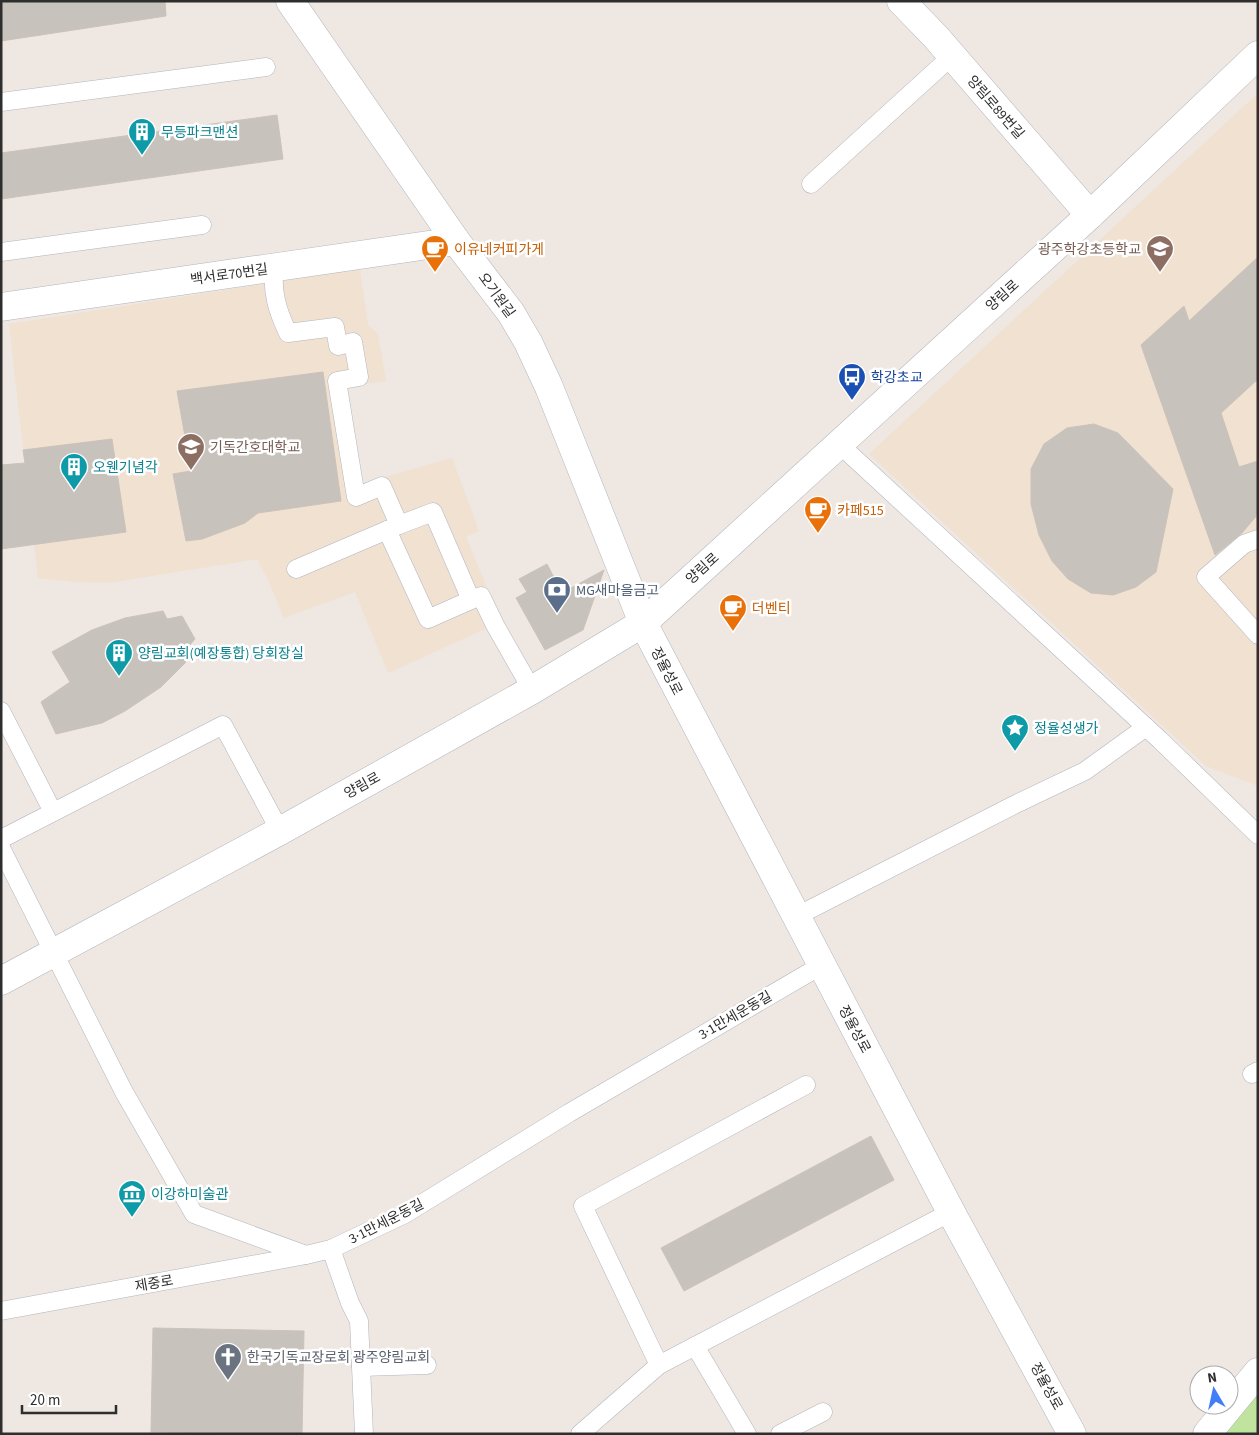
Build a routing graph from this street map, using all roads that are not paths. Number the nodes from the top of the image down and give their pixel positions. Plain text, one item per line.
1 (290, 1) edge
2 (900, 1) edge
3 (1258, 55) edge
4 (952, 56) junction
5 (266, 67) dead end
6 (1, 102) edge
7 (811, 184) dead end
8 (1090, 215) junction
9 (202, 225) dead end
10 (456, 241) junction
11 (1, 252) edge
12 (274, 267) junction
13 (1, 307) edge
14 (839, 444) junction
15 (393, 527) junction
16 (1258, 539) edge
17 (296, 569) dead end
18 (471, 600) junction
19 (643, 623) junction
20 (1258, 635) edge
21 (532, 690) junction
22 (1, 711) edge
23 (1146, 727) junction
24 (53, 812) junction
25 (280, 830) junction
26 (1258, 835) edge
27 (1, 839) edge
28 (1, 848) edge
29 (796, 916) junction
30 (53, 952) junction
31 (822, 965) junction
32 (1, 981) edge
33 (806, 1085) dead end
34 (951, 1212) junction
35 (331, 1249) junction
36 (306, 1255) junction
37 (1, 1311) edge
38 (695, 1346) junction
39 (659, 1365) junction
40 (427, 1366) dead end
41 (361, 1367) junction
42 (1258, 1372) edge
43 (823, 1412) dead end
44 (364, 1434) edge
45 (580, 1434) edge
46 (747, 1434) edge
47 (780, 1434) edge
48 (1072, 1434) edge
49 (1207, 1434) edge

1 - 10 street, 오기원길
2 - 4 street, 양림로89번길
3 - 8 street, 양림로
4 - 7 lane
4 - 8 street, 양림로89번길
5 - 6 lane
8 - 14 street, 양림로
9 - 11 lane
10 - 12 street, 백서로70번길
10 - 19 street, 오기원길
12 - 13 street, 백서로70번길
12 - 15 lane
14 - 19 street, 양림로
14 - 23 lane
15 - 17 lane
15 - 18 lane
15 - 18 lane
16 - 20 lane
18 - 21 lane
19 - 21 street, 양림로
19 - 29 street, 정율성로
21 - 25 street, 양림로
22 - 24 lane
23 - 26 lane
23 - 29 lane
24 - 25 lane
24 - 27 lane
25 - 30 street, 양림로
28 - 30 lane
29 - 31 street, 정율성로
30 - 32 street, 양림로
30 - 36 lane
31 - 34 street, 정율성로
31 - 35 lane, 3·1만세운동길
33 - 39 lane
34 - 38 lane
34 - 48 street, 정율성로
35 - 36 lane, 3·1만세운동길
35 - 41 lane
36 - 37 lane, 제중로
38 - 39 lane
38 - 46 lane
39 - 45 lane
40 - 41 lane
41 - 44 lane
42 - 49 street
43 - 47 lane

